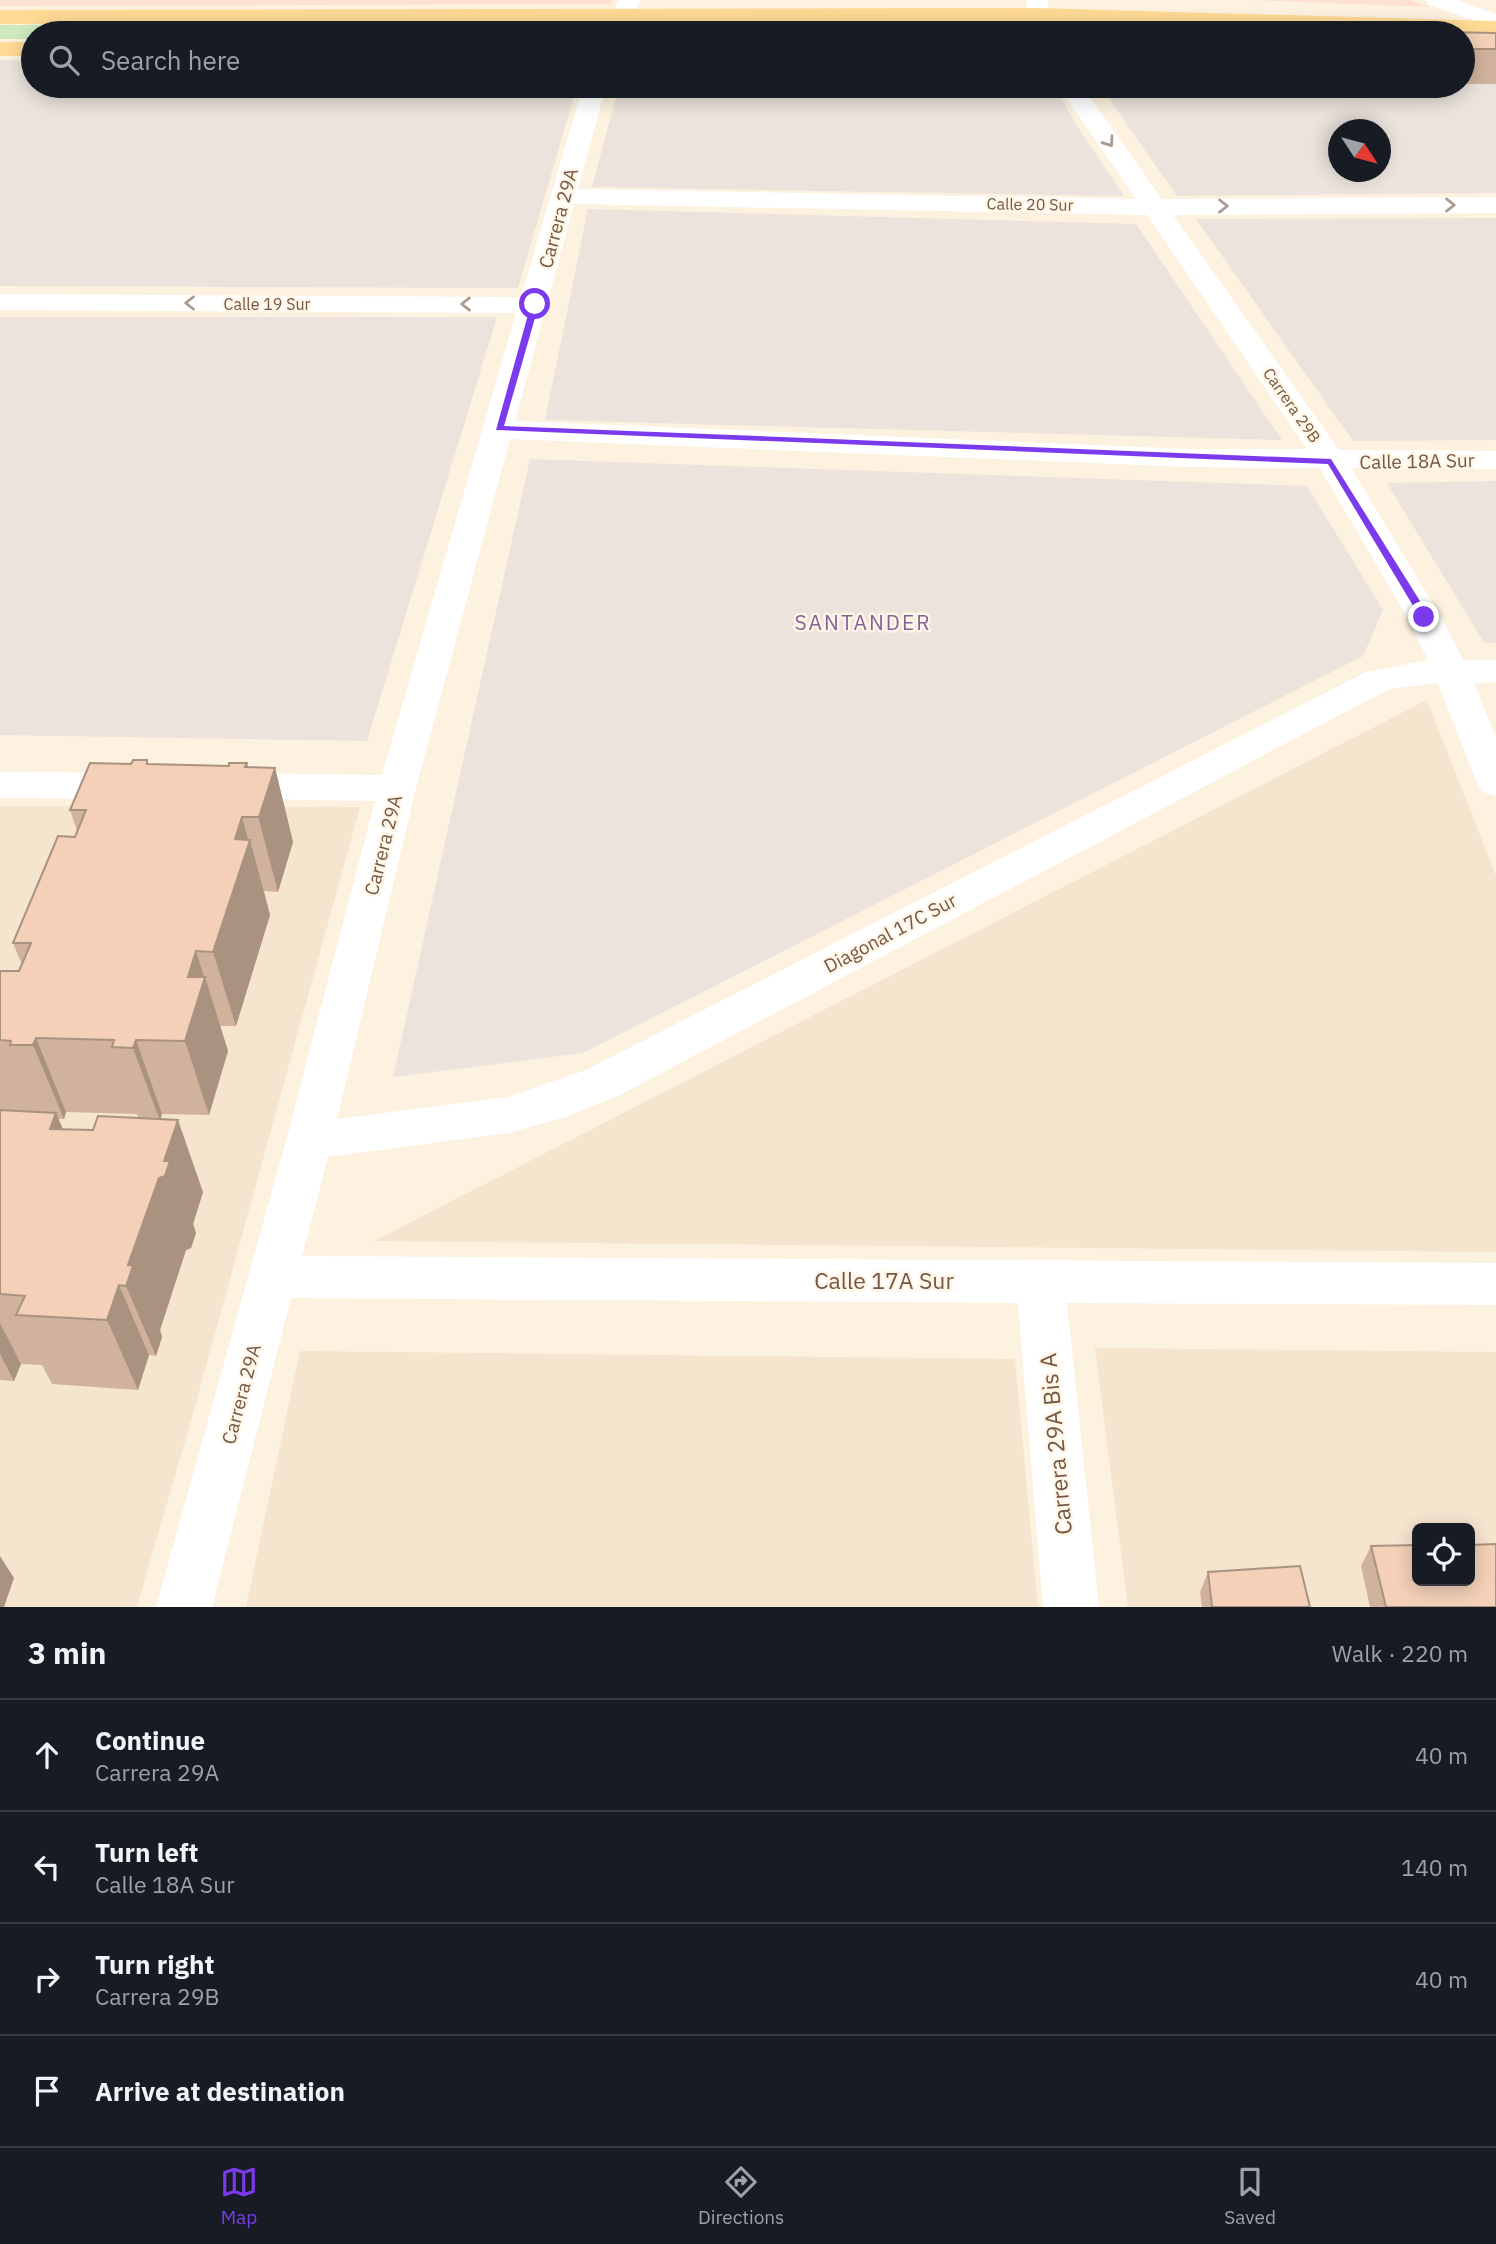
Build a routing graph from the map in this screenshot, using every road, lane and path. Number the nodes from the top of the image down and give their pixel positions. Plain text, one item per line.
1 (1437, 0) edge
2 (626, 8) edge
3 (1038, 16) edge
4 (0, 17) edge
5 (1246, 21) edge
6 (1496, 21) edge
7 (1475, 26) edge
8 (1496, 27) edge
9 (0, 49) edge
10 (21, 49) edge
11 (591, 98) edge
12 (1078, 98) edge
13 (564, 196) junction
14 (1496, 205) edge
15 (1154, 207) junction
16 (0, 302) edge
17 (535, 304) junction
18 (499, 429) junction
19 (1496, 460) edge
20 (1331, 461) junction
21 (1451, 671) junction
22 (1496, 671) edge
23 (1496, 783) edge
24 (0, 785) edge
25 (397, 788) junction
26 (309, 1141) junction
27 (273, 1277) junction
28 (1041, 1282) junction
29 (1496, 1284) edge
30 (184, 1607) edge
31 (1071, 1607) edge

1 - 6 street
2 - 3 main road
2 - 4 main road
3 - 5 main road
7 - 8 main road
9 - 10 main road
11 - 13 street, Carrera 29A
12 -> 15 street, Carrera 29B
13 - 15 street, Calle 20 Sur
13 - 17 street, Carrera 29A
15 -> 14 street, Calle 20 Sur
15 - 20 street, Carrera 29B
17 -> 16 street, Calle 19 Sur
17 - 18 street, Carrera 29A
18 - 20 street, Calle 18A Sur
18 - 25 street, Carrera 29A
19 - 20 street, Calle 18A Sur
20 - 21 street, Carrera 29B
21 - 22 street, Diagonal 17C Sur
21 - 23 street, Carrera 29B
21 - 26 street, Diagonal 17C Sur
24 - 25 street
25 - 26 street, Carrera 29A
26 - 27 street, Carrera 29A
27 - 28 street, Calle 17A Sur
27 - 30 street, Carrera 29A
28 - 29 street, Calle 17A Sur
28 - 31 street, Carrera 29A Bis A

